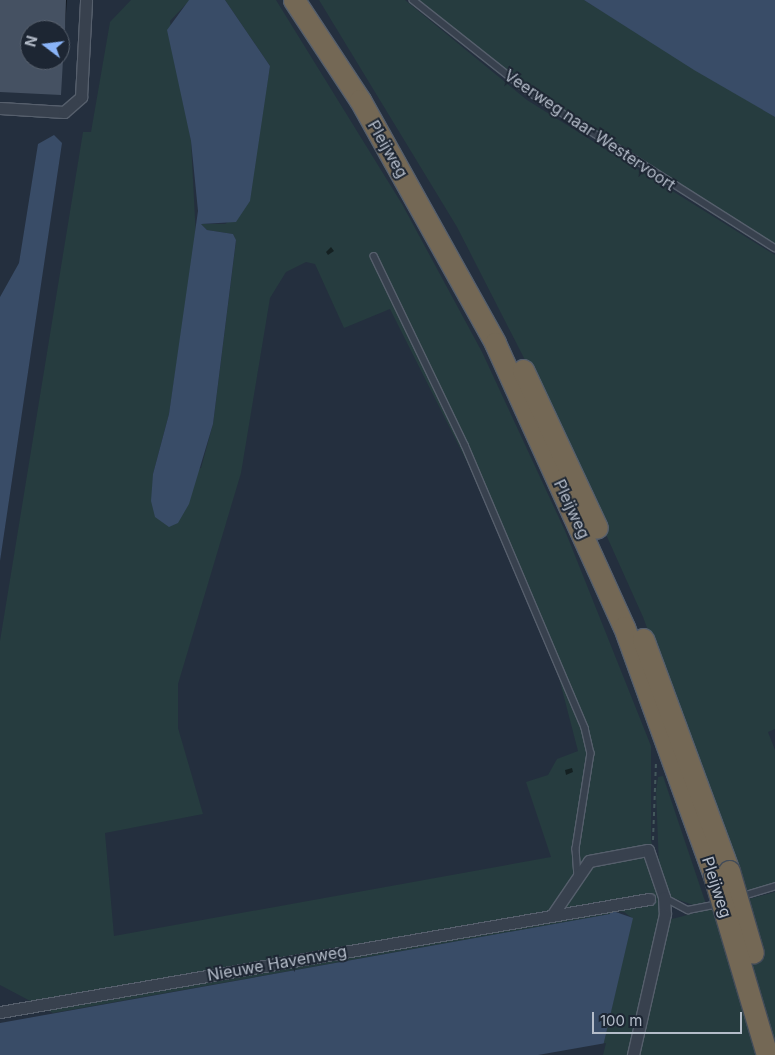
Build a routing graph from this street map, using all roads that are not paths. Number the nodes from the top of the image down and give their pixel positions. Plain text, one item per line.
1 (86, 0) edge
2 (294, 0) edge
3 (310, 0) edge
4 (413, 0) edge
5 (0, 108) edge
6 (775, 248) edge
7 (374, 256) dead end
8 (722, 873) junction
9 (578, 877) junction
10 (775, 886) edge
11 (664, 897) junction
12 (649, 899) dead end
13 (553, 914) junction
14 (0, 1012) edge
15 (775, 1027) edge
16 (633, 1055) edge
17 (767, 1055) edge

1 - 5 street
2 - 8 highway, Pleijweg
3 - 8 highway, Pleijweg
4 - 6 lane, Veerweg naar Westervoort
7 - 9 lane
8 - 15 highway, Pleijweg, bridge
8 - 17 highway, Pleijweg, bridge
9 - 11 street
9 - 13 street
10 - 11 lane
11 - 16 street
12 - 13 street, Nieuwe Havenweg
13 - 14 street, Nieuwe Havenweg

